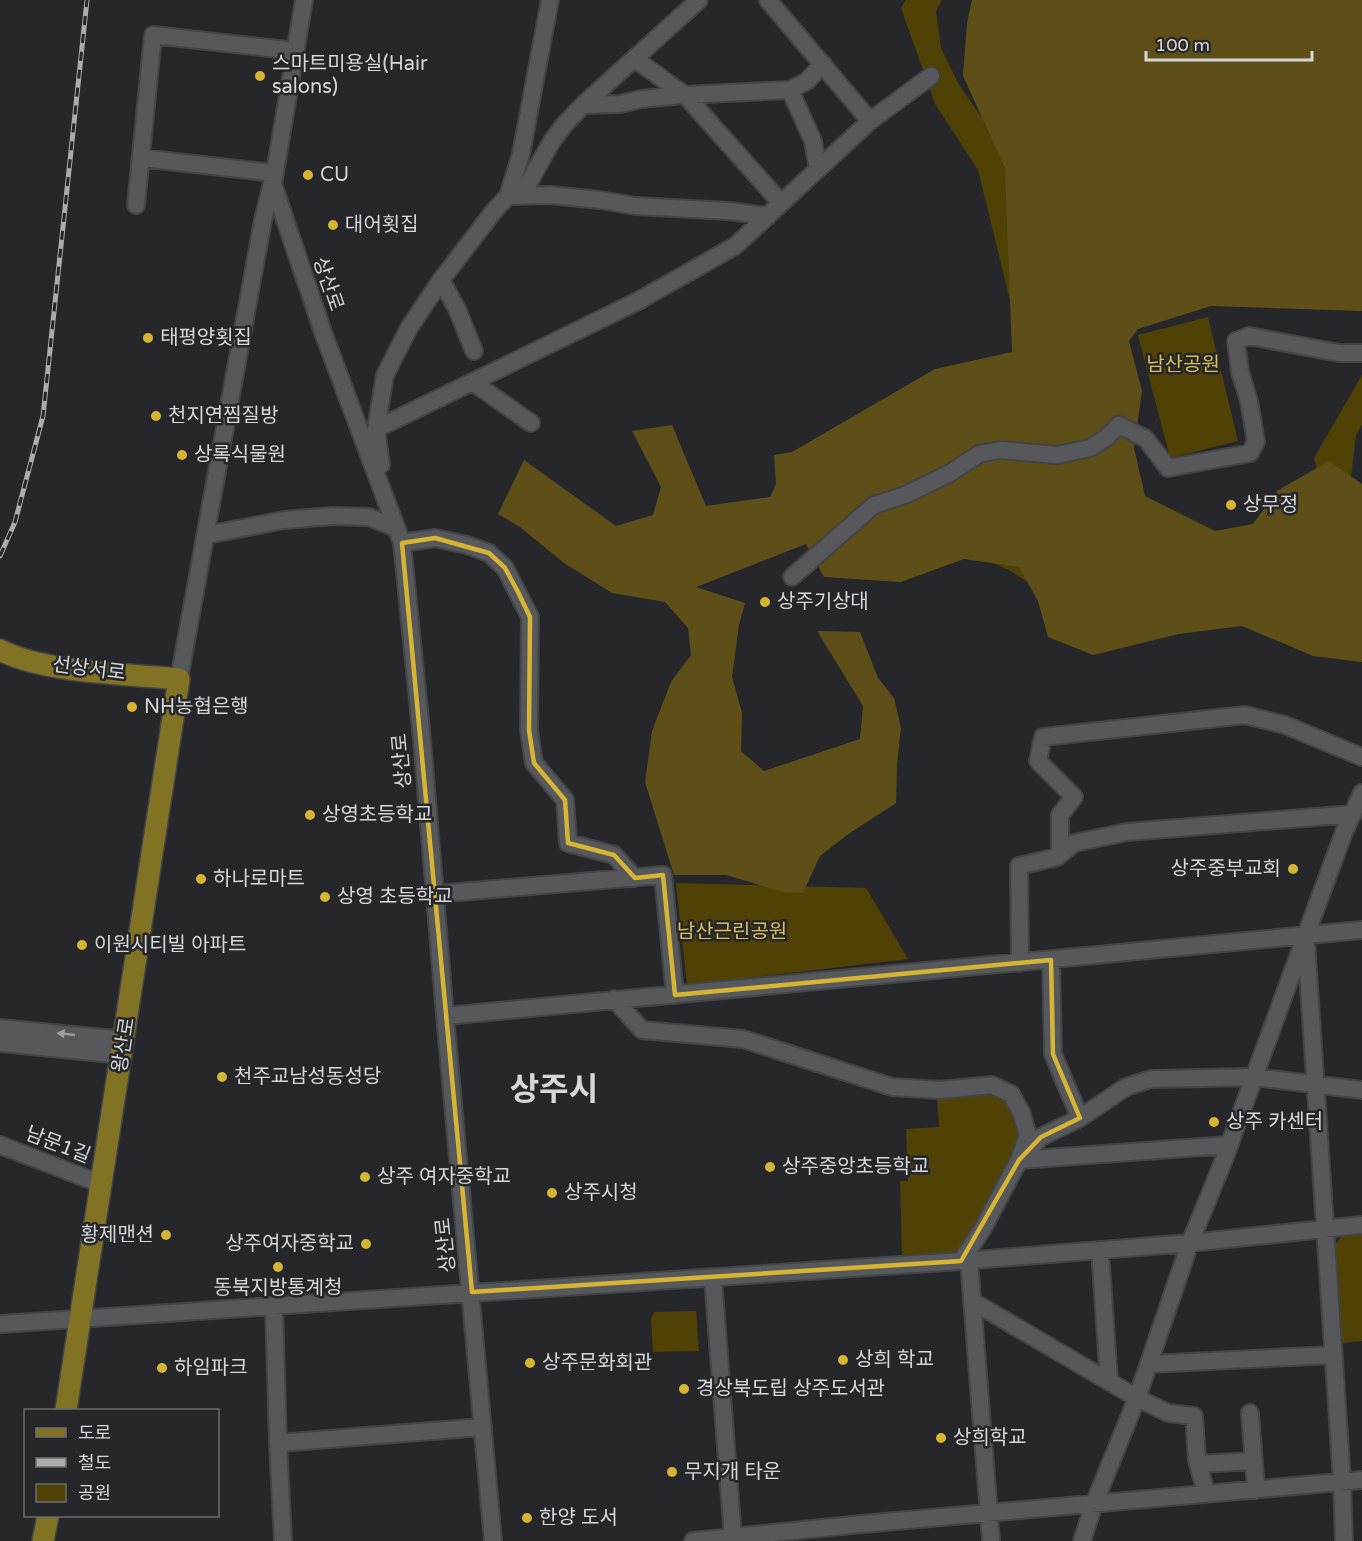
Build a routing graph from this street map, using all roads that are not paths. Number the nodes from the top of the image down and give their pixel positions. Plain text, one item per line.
1 (304, 0) edge
2 (550, 0) edge
3 (699, 0) edge
4 (768, 0) edge
5 (296, 51) junction
6 (635, 59) junction
7 (823, 64) junction
8 (931, 76) dead end
9 (790, 90) junction
10 (683, 95) junction
11 (583, 105) junction
12 (870, 120) junction
13 (141, 158) junction
14 (818, 169) junction
15 (274, 173) junction
16 (508, 196) junction
17 (782, 203) junction
18 (136, 205) dead end
19 (768, 216) junction
20 (441, 280) junction
21 (324, 335) junction
22 (474, 351) dead end
23 (1362, 353) edge
24 (474, 382) junction
25 (531, 423) dead end
26 (376, 429) junction
27 (384, 492) junction
28 (207, 535) junction
29 (399, 535) junction
30 (792, 577) dead end
31 (0, 650) edge
32 (180, 679) junction
33 (1362, 757) edge
34 (1362, 793) edge
35 (1353, 814) junction
36 (1060, 853) junction
37 (635, 878) junction
38 (435, 894) junction
39 (1362, 930) edge
40 (1306, 935) junction
41 (1051, 960) junction
42 (1020, 963) junction
43 (675, 995) junction
44 (614, 999) junction
45 (445, 1016) junction
46 (0, 1028) edge
47 (0, 1043) edge
48 (124, 1047) junction
49 (1254, 1077) junction
50 (1314, 1083) junction
51 (1362, 1090) edge
52 (1080, 1118) junction
53 (0, 1145) edge
54 (1228, 1145) junction
55 (1019, 1160) junction
56 (101, 1184) junction
57 (1362, 1225) edge
58 (1324, 1228) junction
59 (1191, 1243) junction
60 (1100, 1250) junction
61 (965, 1260) junction
62 (713, 1278) junction
63 (472, 1292) junction
64 (972, 1301) junction
65 (274, 1307) junction
66 (81, 1319) junction
67 (0, 1324) edge
68 (1333, 1355) junction
69 (1149, 1364) junction
70 (1109, 1382) junction
71 (1137, 1398) junction
72 (66, 1409) edge
73 (1250, 1413) dead end
74 (483, 1427) junction
75 (278, 1443) junction
76 (1254, 1461) junction
77 (1198, 1464) junction
78 (1362, 1480) edge
79 (1342, 1481) junction
80 (1256, 1490) junction
81 (1206, 1493) junction
82 (1094, 1504) junction
83 (988, 1512) junction
84 (48, 1517) edge
85 (862, 1524) junction
86 (733, 1538) junction
87 (43, 1541) edge
88 (283, 1541) edge
89 (493, 1541) edge
90 (693, 1541) edge
91 (864, 1541) edge
92 (991, 1541) edge
93 (1082, 1541) edge
94 (1344, 1541) edge

1 - 5 street, 상산로
2 - 16 street
3 - 6 street
4 - 7 street
5 - 13 street
5 - 15 street, 상산로
6 - 10 street
6 - 11 street
7 - 9 street
7 - 12 street
8 - 12 street
9 - 10 street
9 - 14 street
10 - 11 street
10 - 17 street
11 - 16 street
12 - 14 street
13 - 15 street
13 - 18 street
14 - 17 street
15 - 21 street, 상산로
15 - 28 street
16 - 19 street
16 - 20 street
17 - 19 street
19 - 24 street
20 - 22 street
20 - 26 street
21 - 26 street
21 - 27 street, 상산로
23 - 30 street
24 - 25 street
24 - 26 street
26 - 27 street
27 - 29 street, 상산로
28 - 29 street
28 - 32 street
29 - 37 street
29 - 38 street, 상산로
31 - 32 main road, 선상서로
32 - 48 main road, 왕산로
33 - 36 street
34 - 35 street
35 - 36 street
35 - 40 street
36 - 42 street
37 - 38 street
37 - 43 street
38 - 45 street, 상산로
39 - 40 street
40 - 41 street
40 - 49 street
40 - 50 street
41 - 42 street
41 - 52 street
42 - 43 street
43 - 44 street
44 - 45 street
44 - 55 street
45 - 63 street, 상산로
48 -> 46 street
47 - 48 street
48 - 56 main road, 왕산로
49 - 50 street
49 - 52 street
49 - 54 street
50 - 51 street
50 - 58 street
52 - 55 street
53 - 56 street, 남문1길
54 - 55 street
54 - 59 street
55 - 61 street
56 - 66 main road, 왕산로
57 - 58 street
58 - 59 street
58 - 68 street
59 - 60 street
59 - 69 street
60 - 61 street
60 - 70 street
61 - 62 street
61 - 64 street
62 - 63 street
62 - 86 street
63 - 65 street
63 - 74 street, 상산로
64 - 70 street
64 - 83 street
65 - 66 street
65 - 75 street
66 - 67 street
66 - 72 main road, 왕산로
68 - 69 street
68 - 79 street
69 - 71 street
70 - 71 street
71 - 77 street
71 - 82 street
73 - 76 street
74 - 75 street
74 - 89 street, 상산로
75 - 88 street
76 - 77 street
76 - 80 street
77 - 81 street
78 - 79 street
79 - 80 street
79 - 94 street
80 - 81 street
81 - 82 street
82 - 83 street
82 - 93 street
83 - 85 street
83 - 92 street
84 - 87 main road
85 - 86 street
85 - 91 street
86 - 90 street

